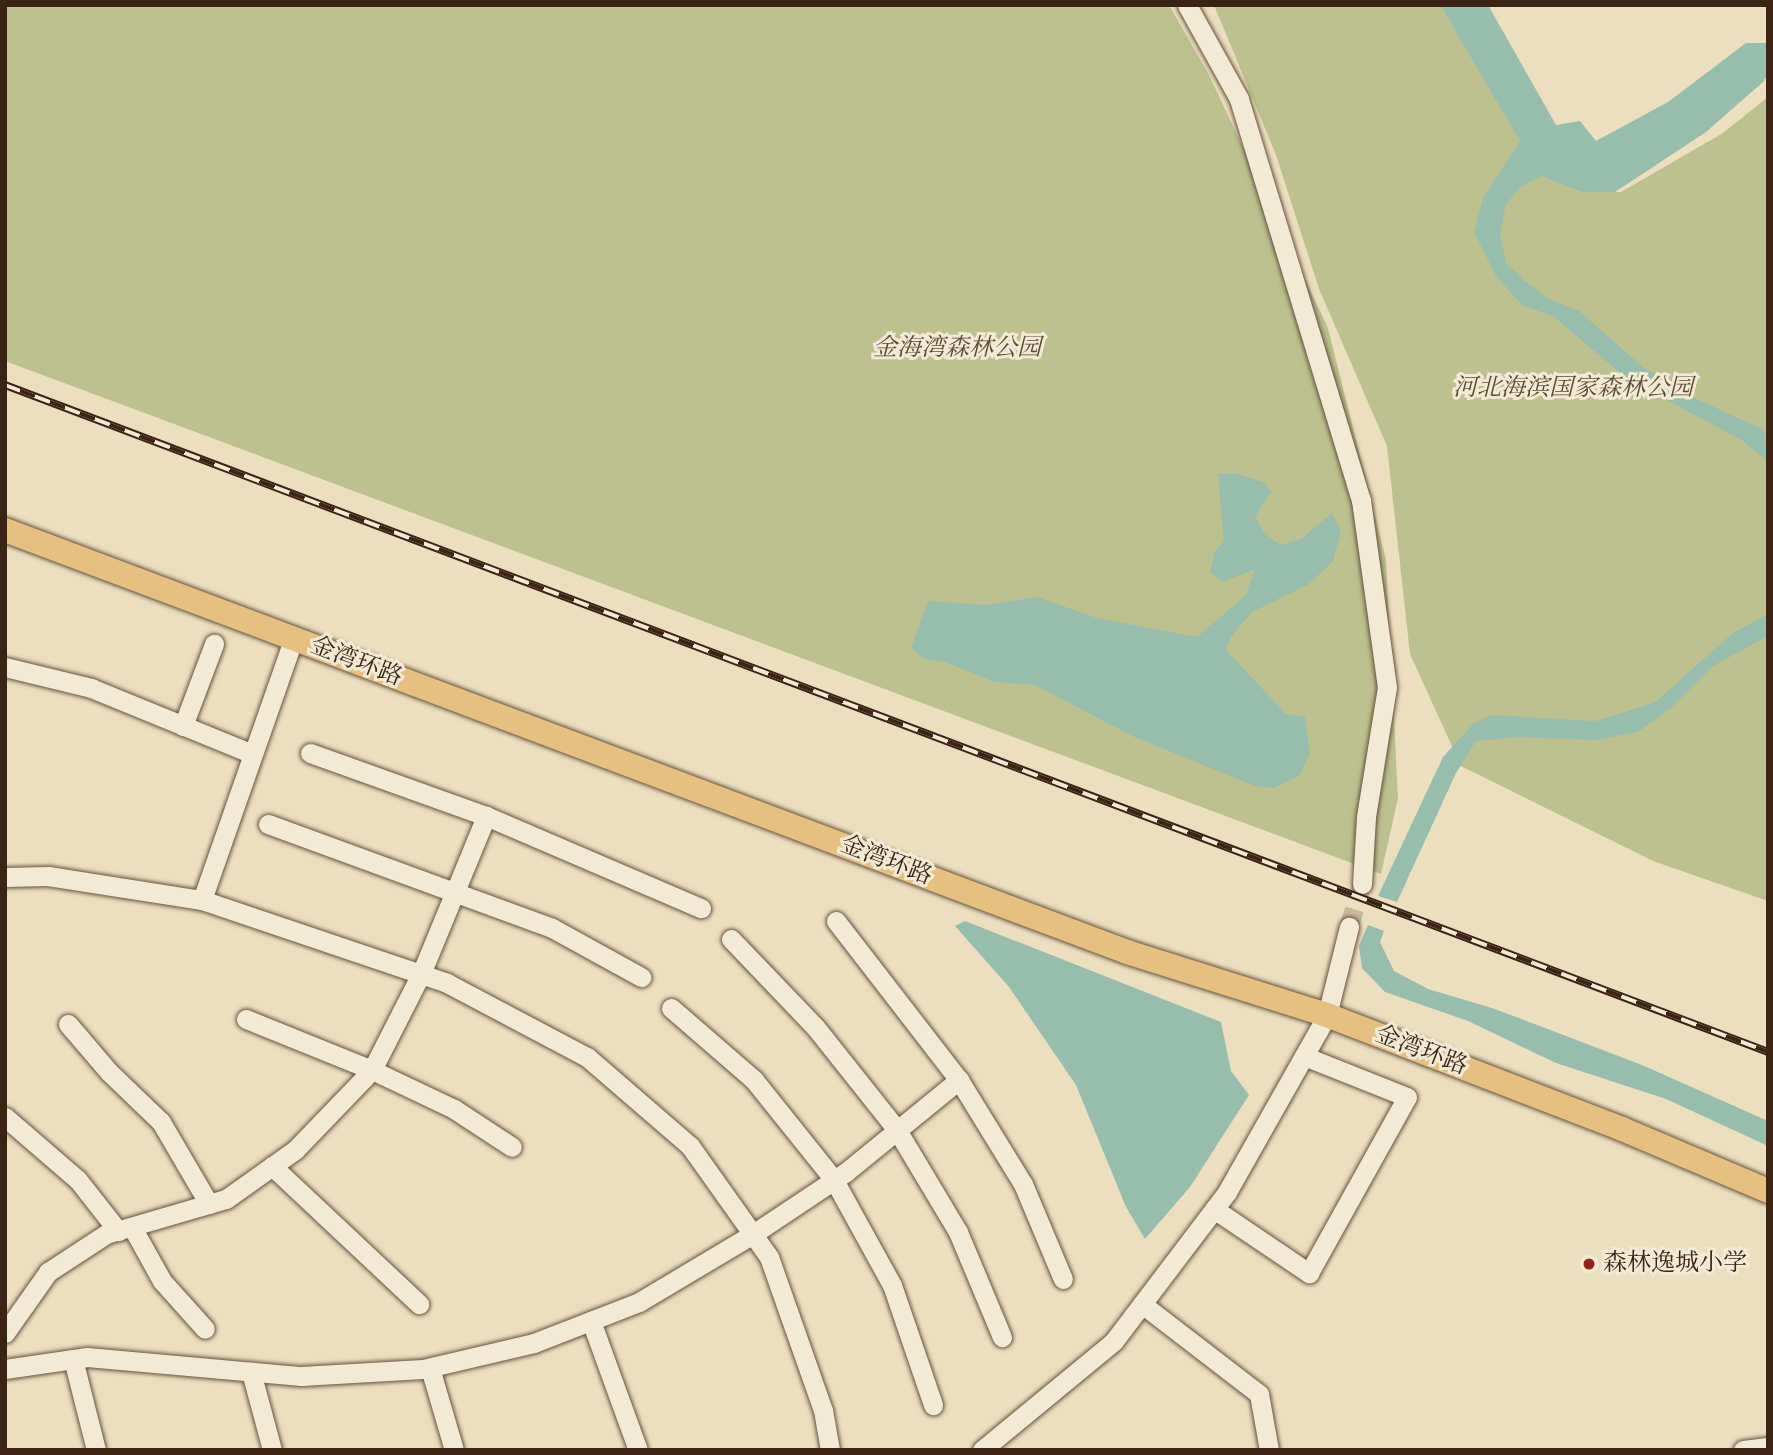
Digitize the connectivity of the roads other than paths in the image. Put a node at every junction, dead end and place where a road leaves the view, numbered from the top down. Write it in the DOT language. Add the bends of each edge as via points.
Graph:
graph roads {
  1 [pos="1187,5"];
  2 [pos="5,530"];
  3 [pos="293,638"];
  4 [pos="214,644"];
  5 [pos="5,667"];
  6 [pos="183,726"];
  7 [pos="250,753"];
  8 [pos="310,753"];
  9 [pos="485,816"];
  10 [pos="268,824"];
  11 [pos="5,877"];
  12 [pos="1362,884"];
  13 [pos="456,890"];
  14 [pos="202,900"];
  15 [pos="701,908"];
  16 [pos="836,921"];
  17 [pos="1349,927"];
  18 [pos="730,939"];
  19 [pos="421,974"];
  20 [pos="641,977"];
  21 [pos="671,1008"];
  22 [pos="1327,1015"];
  23 [pos="246,1019"];
  24 [pos="68,1024"];
  25 [pos="1304,1056"];
  26 [pos="372,1070"];
  27 [pos="959,1080"];
  28 [pos="5,1117"];
  29 [pos="897,1130"];
  30 [pos="512,1147"];
  31 [pos="272,1166"];
  32 [pos="834,1180"];
  33 [pos="1768,1191"];
  34 [pos="209,1204"];
  35 [pos="1214,1209"];
  36 [pos="125,1229"];
  37 [pos="753,1234"];
  38 [pos="1063,1279"];
  39 [pos="419,1304"];
  40 [pos="1142,1304"];
  41 [pos="591,1321"];
  42 [pos="205,1329"];
  43 [pos="5,1334"];
  44 [pos="1002,1337"];
  45 [pos="73,1359"];
  46 [pos="430,1367"];
  47 [pos="5,1369"];
  48 [pos="251,1372"];
  49 [pos="933,1405"];
  50 [pos="1768,1447"];
  51 [pos="96,1450"];
  52 [pos="272,1450"];
  53 [pos="454,1450"];
  54 [pos="638,1450"];
  55 [pos="830,1450"];
  56 [pos="982,1450"];
  57 [pos="1269,1450"];
  58 [pos="1744,1450"];
  1 -- 12 [label="street" via="1240,99 1361,499 1387,687 1366,817"];
  2 -- 3 [label="main road, 金湾环路"];
  3 -- 7 [label="street"];
  3 -- 22 [label="main road, 金湾环路" via="1127,951"];
  4 -- 6 [label="street"];
  5 -- 6 [label="street" via="91,688"];
  6 -- 7 [label="street"];
  7 -- 14 [label="street"];
  8 -- 9 [label="street"];
  9 -- 13 [label="street"];
  9 -- 15 [label="street"];
  10 -- 13 [label="street"];
  11 -- 14 [label="street" via="48,876"];
  13 -- 19 [label="street"];
  13 -- 20 [label="street" via="552,928"];
  14 -- 19 [label="street"];
  16 -- 27 [label="street"];
  17 -- 22 [label="street"];
  18 -- 29 [label="street" via="816,1028"];
  19 -- 26 [label="street"];
  19 -- 37 [label="street" via="587,1056 690,1146"];
  21 -- 32 [label="street" via="754,1080"];
  22 -- 25 [label="street"];
  22 -- 33 [label="main road, 金湾环路"];
  23 -- 26 [label="street"];
  24 -- 34 [label="street" via="161,1122"];
  25 -- 35 [label="street"];
  25 -- 35 [label="street" via="1407,1097 1309,1273"];
  26 -- 30 [label="street" via="454,1109"];
  26 -- 31 [label="street" via="295,1150"];
  27 -- 29 [label="street"];
  27 -- 38 [label="street" via="1023,1184"];
  28 -- 36 [label="street" via="78,1180"];
  29 -- 32 [label="street"];
  29 -- 44 [label="street" via="958,1232"];
  31 -- 34 [label="street" via="226,1199"];
  31 -- 39 [label="street"];
  32 -- 37 [label="street"];
  32 -- 49 [label="street" via="892,1285"];
  34 -- 36 [label="street"];
  35 -- 40 [label="street"];
  36 -- 42 [label="street" via="162,1281"];
  36 -- 43 [label="street" via="48,1272"];
  37 -- 41 [label="street" via="639,1302"];
  37 -- 55 [label="street" via="769,1257 823,1410"];
  40 -- 56 [label="street" via="1114,1341"];
  40 -- 57 [label="street" via="1259,1394"];
  41 -- 46 [label="street" via="534,1343"];
  41 -- 54 [label="street"];
  45 -- 47 [label="street"];
  45 -- 48 [label="street"];
  45 -- 51 [label="street"];
  46 -- 48 [label="street" via="301,1376"];
  46 -- 53 [label="street"];
  48 -- 52 [label="street"];
  50 -- 58 [label="street"];
}
